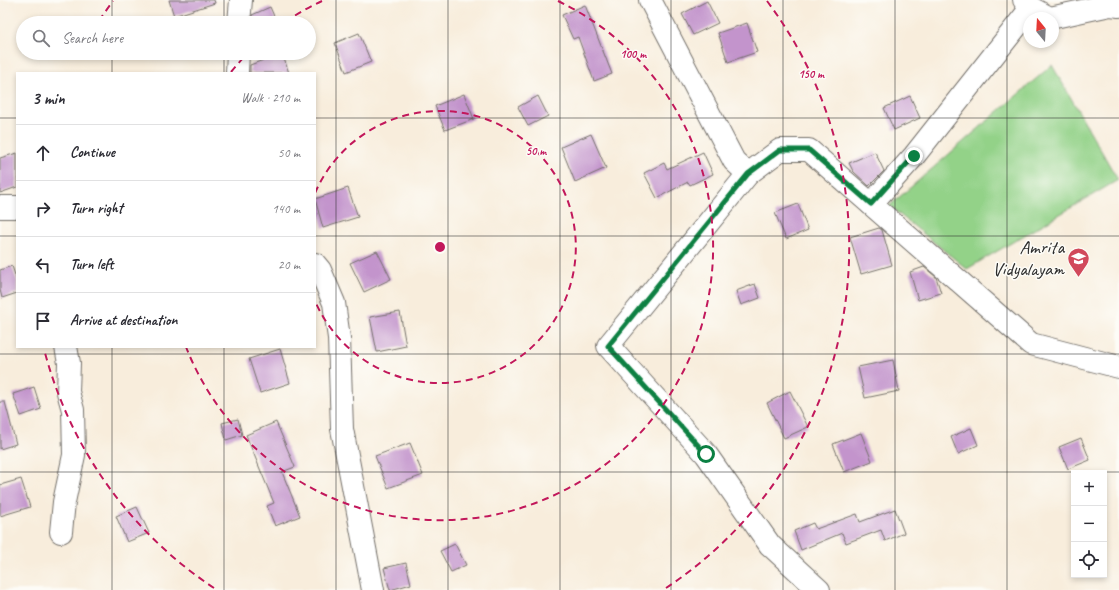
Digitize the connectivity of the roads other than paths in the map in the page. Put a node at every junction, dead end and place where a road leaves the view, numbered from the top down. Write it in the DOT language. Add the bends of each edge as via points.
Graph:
graph roads {
  1 [pos="241,0"];
  2 [pos="650,0"];
  3 [pos="1027,4"];
  4 [pos="1119,6"];
  5 [pos="240,16"];
  6 [pos="238,60"];
  7 [pos="237,72"];
  8 [pos="748,174"];
  9 [pos="871,204"];
  10 [pos="0,207"];
  11 [pos="16,207"];
  12 [pos="316,265"];
  13 [pos="66,348"];
  14 [pos="1119,367"];
  15 [pos="61,532"];
  16 [pos="373,590"];
  17 [pos="819,590"];
  1 -- 5 [label="street"];
  2 -- 8 [label="street" via="734,161"];
  3 -- 4 [label="street" via="1050,18 1110,5"];
  3 -- 9 [label="street" via="914,156"];
  6 -- 7 [label="street"];
  8 -- 9 [label="street" via="780,150 809,150"];
  8 -- 17 [label="street" via="608,346 706,454 770,545"];
  9 -- 14 [label="street" via="1031,344"];
  10 -- 11 [label="street"];
  12 -- 16 [label="street" via="334,303 339,338 342,429"];
  13 -- 15 [label="street" via="68,392 73,410 74,455 64,502"];
}
